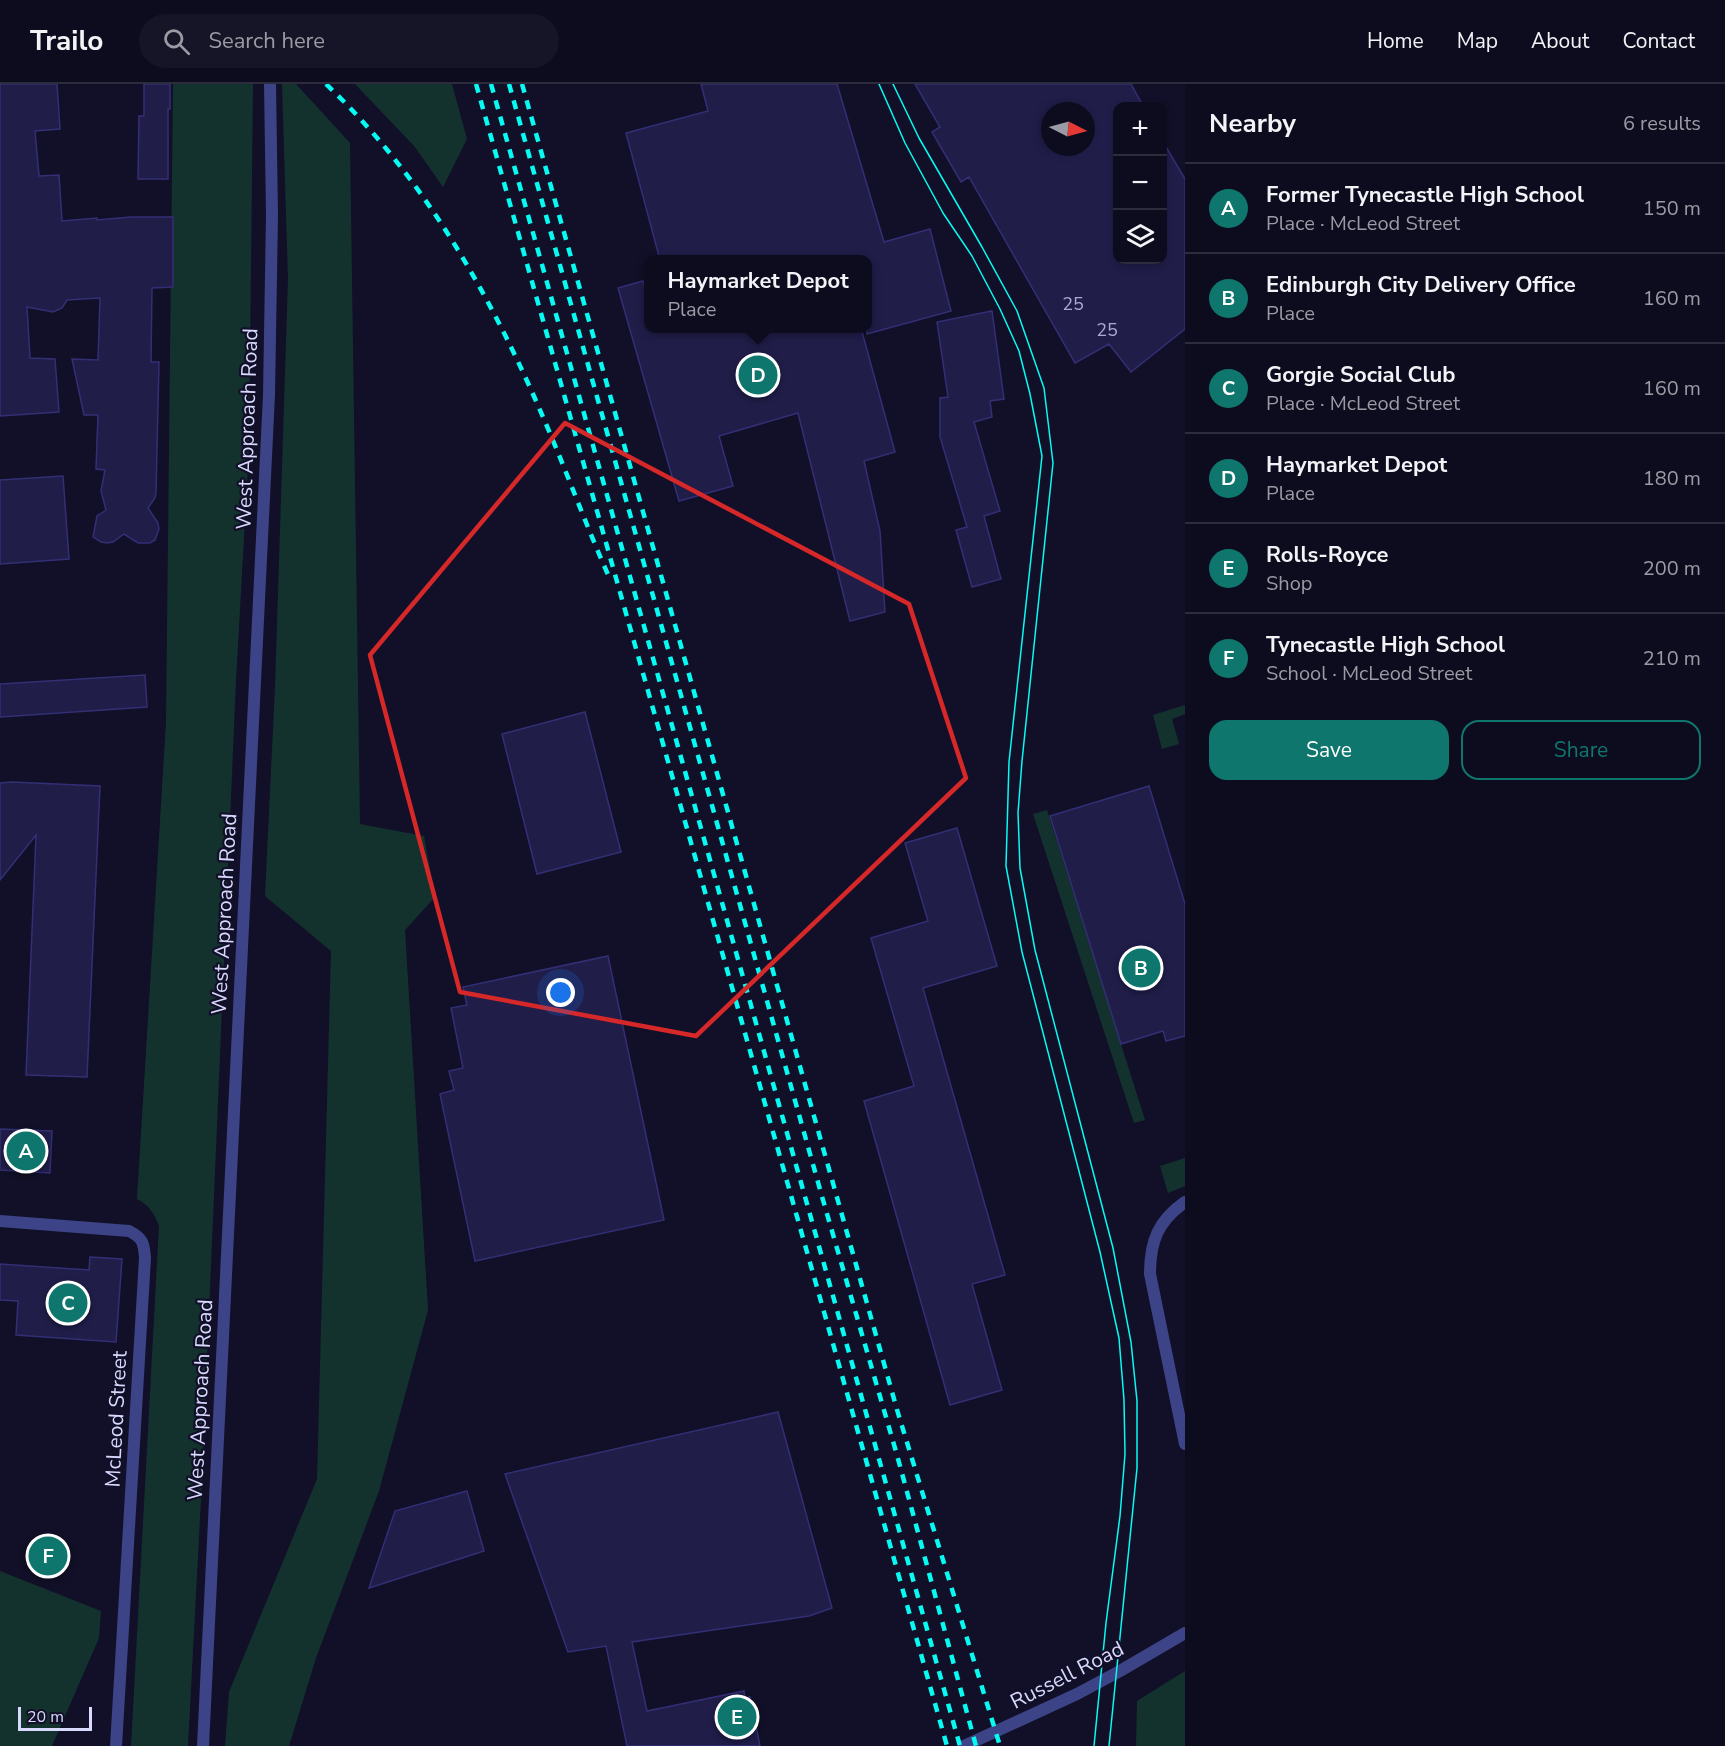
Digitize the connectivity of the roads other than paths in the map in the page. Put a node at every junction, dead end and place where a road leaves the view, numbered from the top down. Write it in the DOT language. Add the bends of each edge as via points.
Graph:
graph roads {
  1 [pos="270,84"];
  2 [pos="1185,1202"];
  3 [pos="0,1221"];
  4 [pos="1185,1444"];
  5 [pos="1185,1633"];
  6 [pos="116,1746"];
  7 [pos="203,1746"];
  8 [pos="964,1746"];
  1 -- 7 [label="street, West Approach Road" via="269,395"];
  2 -- 4 [label="street" via="1173,1210 1156,1233 1149,1274"];
  3 -- 6 [label="street, McLeod Street" via="129,1231 144,1245"];
  5 -- 8 [label="street, Russell Road" via="1077,1694"];
}
